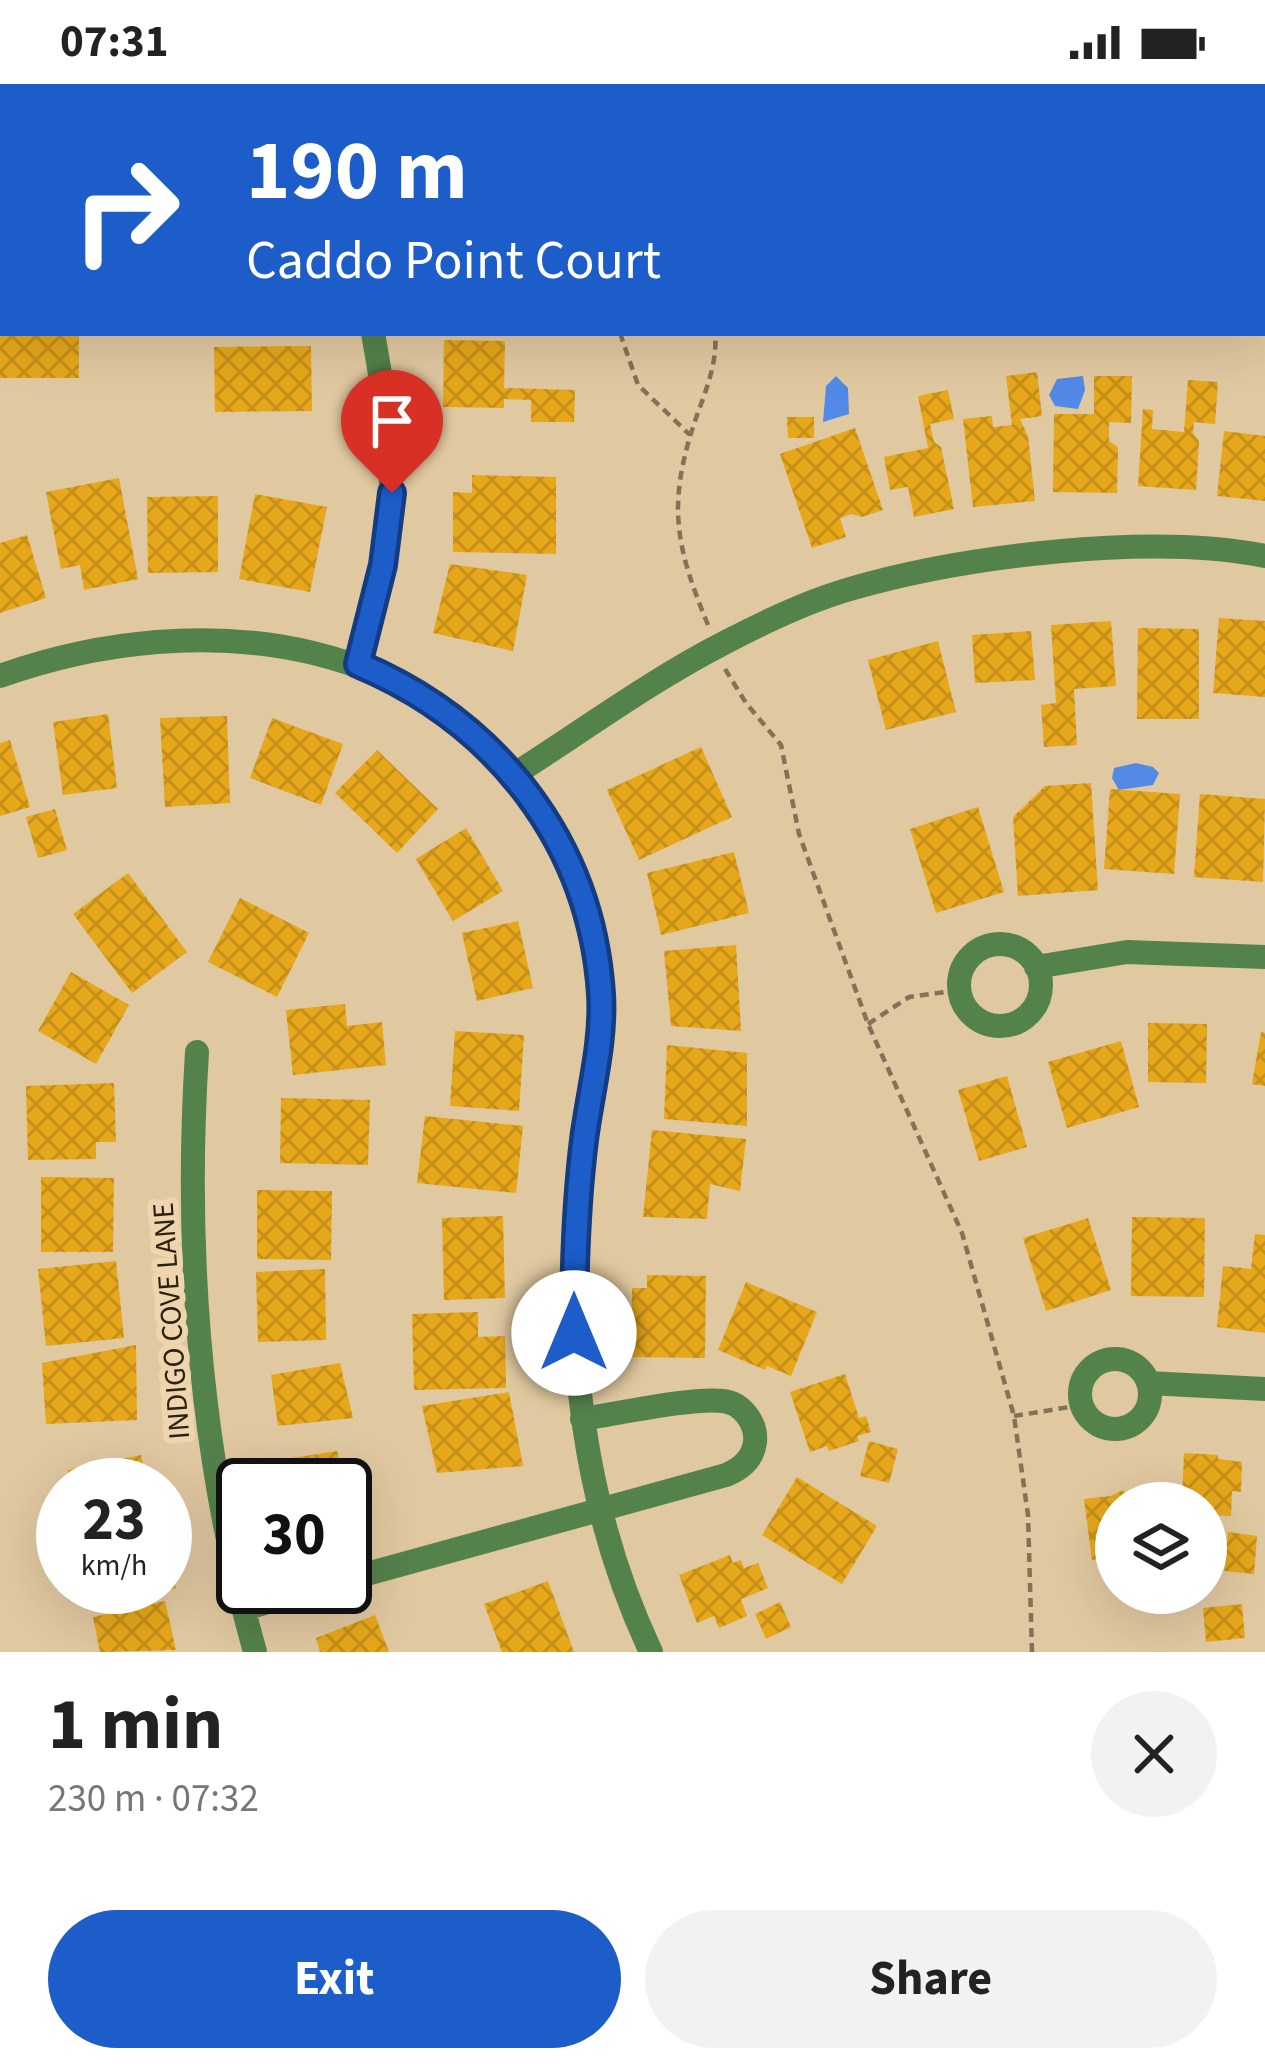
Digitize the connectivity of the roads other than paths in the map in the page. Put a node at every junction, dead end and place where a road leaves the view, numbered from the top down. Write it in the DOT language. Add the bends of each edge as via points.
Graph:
graph roads {
  1 [pos="374,336"];
  2 [pos="1265,556"];
  3 [pos="358,664"];
  4 [pos="0,676"];
  5 [pos="515,774"];
  6 [pos="1265,957"];
  7 [pos="1036,967"];
  8 [pos="197,1052"];
  9 [pos="1148,1383"];
  10 [pos="1265,1389"];
  11 [pos="583,1419"];
  12 [pos="216,1482"];
  13 [pos="601,1508"];
  14 [pos="372,1572"];
  15 [pos="244,1614"];
  16 [pos="256,1652"];
  17 [pos="651,1652"];
  1 -- 3 [label="street" via="392,493"];
  2 -- 5 [label="street" via="1219,547 1124,549 960,564 846,589 717,647"];
  3 -- 4 [label="street" via="290,645 212,641 101,650"];
  3 -- 5 [label="street" via="406,685"];
  5 -- 11 [label="street" via="577,881 601,994 575,1238"];
  6 -- 7 [label="street" via="1127,952"];
  7 -- 7 [label="street" via="1040,992 1028,1015 1005,1026 970,1013 959,990 966,963 988,946 1016,948"];
  8 -- 12 [label="street, INDIGO COVE LANE" via="190,1165 198,1365"];
  9 -- 9 [label="street" via="1148,1405 1125,1427 1104,1427 1082,1405 1082,1383 1104,1361 1135,1366"];
  9 -- 10 [label="street"];
  11 -- 13 [label="street"];
  11 -- 13 [label="street" via="721,1400 742,1409 754,1430 752,1453 736,1471"];
  13 -- 14 [label="street"];
  13 -- 17 [label="street"];
  15 -- 16 [label="street, INDIGO COVE LANE"];
}
